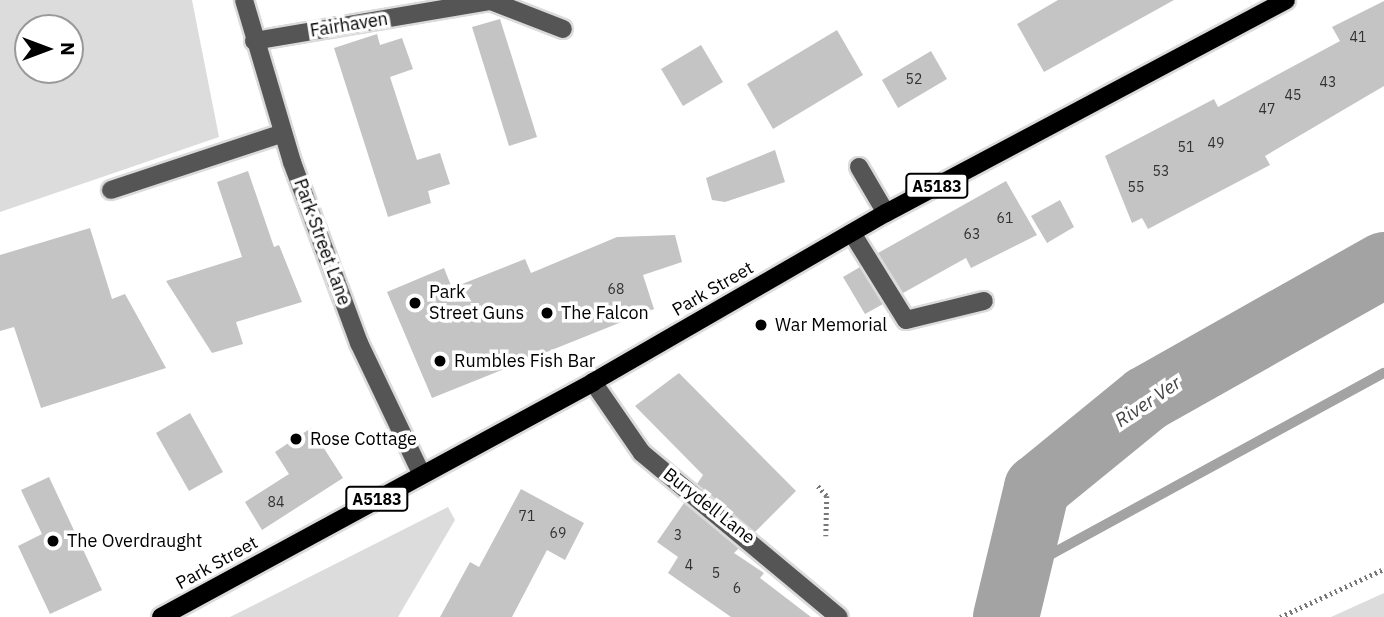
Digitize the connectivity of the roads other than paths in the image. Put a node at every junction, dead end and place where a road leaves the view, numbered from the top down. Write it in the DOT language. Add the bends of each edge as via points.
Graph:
graph roads {
  1 [pos="244,0"];
  2 [pos="1286,0"];
  3 [pos="563,29"];
  4 [pos="254,41"];
  5 [pos="283,133"];
  6 [pos="859,167"];
  7 [pos="111,190"];
  8 [pos="886,213"];
  9 [pos="852,233"];
  10 [pos="984,301"];
  11 [pos="593,382"];
  12 [pos="422,475"];
  13 [pos="832,615"];
  14 [pos="161,617"];
  1 -- 4 [label="street, Park Street Lane"];
  2 -- 8 [label="main road, Park Street / A5183"];
  3 -- 4 [label="street, Fairhaven" via="491,1"];
  4 -- 5 [label="street, Park Street Lane"];
  5 -- 7 [label="street"];
  5 -- 12 [label="street, Park Street Lane" via="359,342"];
  6 -- 8 [label="street"];
  8 -- 9 [label="main road, Park Street / A5183"];
  9 -- 10 [label="street" via="905,320"];
  9 -- 11 [label="main road, Park Street / A5183"];
  11 -- 12 [label="main road, Park Street / A5183"];
  11 -- 13 [label="street, Burydell Lane" via="642,453"];
  12 -- 14 [label="main road, Park Street / A5183"];
}
